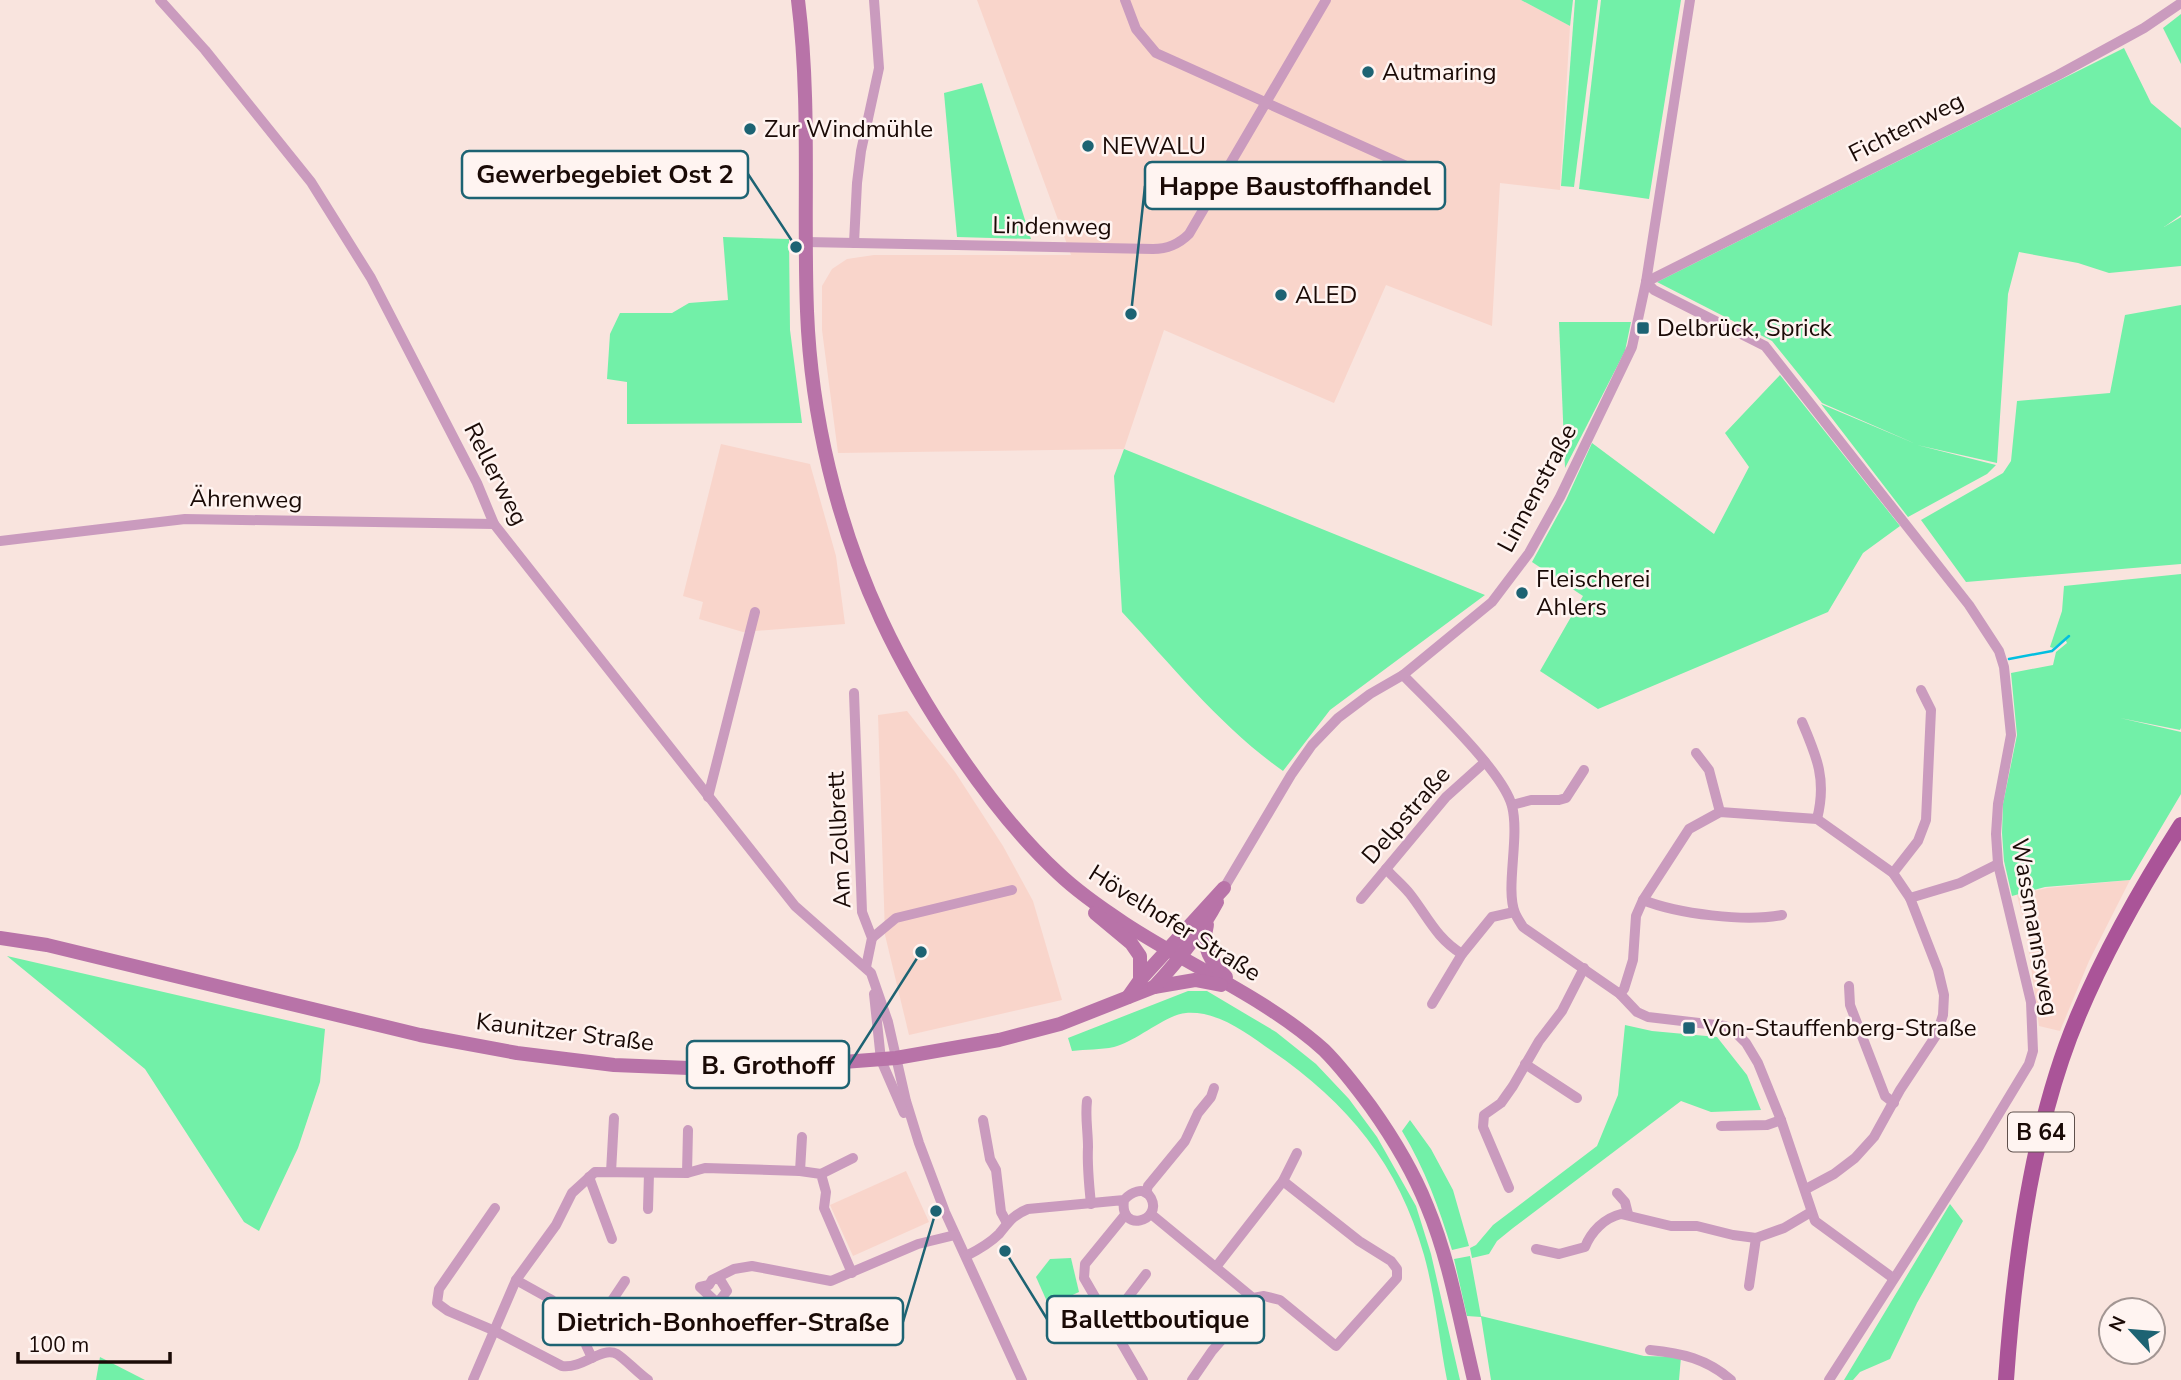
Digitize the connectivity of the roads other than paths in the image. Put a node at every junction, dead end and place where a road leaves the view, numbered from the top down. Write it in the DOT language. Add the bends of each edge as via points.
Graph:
graph roads {
  1 [pos="160,0"];
  2 [pos="798,0"];
  3 [pos="874,0"];
  4 [pos="1125,0"];
  5 [pos="1326,0"];
  6 [pos="1690,0"];
  7 [pos="2181,3"];
  8 [pos="1265,103"];
  9 [pos="1422,173"];
  10 [pos="806,242"];
  11 [pos="854,243"];
  12 [pos="1646,282"];
  13 [pos="494,524"];
  14 [pos="0,541"];
  15 [pos="755,612"];
  16 [pos="1403,675"];
  17 [pos="1921,690"];
  18 [pos="854,693"];
  19 [pos="1802,722"];
  20 [pos="1696,753"];
  21 [pos="1485,762"];
  22 [pos="1584,770"];
  23 [pos="708,797"];
  24 [pos="1512,805"];
  25 [pos="1720,812"];
  26 [pos="1817,818"];
  27 [pos="2181,825"];
  28 [pos="1998,864"];
  29 [pos="1386,869"];
  30 [pos="1893,873"];
  31 [pos="1224,888"];
  32 [pos="1012,890"];
  33 [pos="1080,892"];
  34 [pos="1910,898"];
  35 [pos="1361,899"];
  36 [pos="1643,900"];
  37 [pos="1514,912"];
  38 [pos="1782,915"];
  39 [pos="1208,918"];
  40 [pos="0,938"];
  41 [pos="872,939"];
  42 [pos="1175,954"];
  43 [pos="1462,954"];
  44 [pos="866,967"];
  45 [pos="1584,968"];
  46 [pos="1140,980"];
  47 [pos="1849,986"];
  48 [pos="1154,987"];
  49 [pos="1236,989"];
  50 [pos="1620,994"];
  51 [pos="1128,998"];
  52 [pos="1432,1004"];
  53 [pos="888,1059"];
  54 [pos="1525,1064"];
  55 [pos="1214,1087"];
  56 [pos="1577,1098"];
  57 [pos="1087,1101"];
  58 [pos="1894,1103"];
  59 [pos="614,1118"];
  60 [pos="983,1120"];
  61 [pos="1781,1120"];
  62 [pos="1721,1126"];
  63 [pos="688,1130"];
  64 [pos="802,1137"];
  65 [pos="1297,1153"];
  66 [pos="853,1158"];
  67 [pos="800,1171"];
  68 [pos="611,1172"];
  69 [pos="649,1173"];
  70 [pos="687,1174"];
  71 [pos="821,1174"];
  72 [pos="589,1177"];
  73 [pos="1283,1181"];
  74 [pos="1509,1188"];
  75 [pos="1805,1189"];
  76 [pos="1146,1193"];
  77 [pos="1617,1193"];
  78 [pos="1124,1200"];
  79 [pos="1091,1204"];
  80 [pos="495,1208"];
  81 [pos="648,1209"];
  82 [pos="1811,1212"];
  83 [pos="1151,1214"];
  84 [pos="1628,1214"];
  85 [pos="1125,1216"];
  86 [pos="1007,1223"];
  87 [pos="955,1235"];
  88 [pos="1756,1238"];
  89 [pos="612,1239"];
  90 [pos="1536,1249"];
  91 [pos="966,1256"];
  92 [pos="1216,1267"];
  93 [pos="852,1273"];
  94 [pos="1146,1274"];
  95 [pos="716,1278"];
  96 [pos="1893,1278"];
  97 [pos="516,1280"];
  98 [pos="625,1281"];
  99 [pos="1749,1286"];
  100 [pos="1253,1298"];
  101 [pos="552,1300"];
  102 [pos="1109,1322"];
  103 [pos="495,1331"];
  104 [pos="1650,1350"];
  105 [pos="592,1358"];
  106 [pos="473,1380"];
  107 [pos="648,1380"];
  108 [pos="1021,1380"];
  109 [pos="1143,1380"];
  110 [pos="1192,1380"];
  111 [pos="1474,1380"];
  112 [pos="1731,1380"];
  113 [pos="1829,1380"];
  114 [pos="2006,1380"];
  1 -- 13 [label="street, Rellerweg" via="311,182 371,278"];
  2 -- 10 [label="main road, Hövelhofer Straße" via="806,104"];
  3 -- 11 [label="street" via="879,68 861,150"];
  4 -- 8 [label="street" via="1136,29 1156,53"];
  5 -- 8 [label="street, Lindenweg"];
  6 -- 12 [label="street, Linnenstraße"];
  7 -- 12 [label="street, Fichtenweg" via="2058,75"];
  8 -- 9 [label="street"];
  8 -- 11 [label="street, Lindenweg" via="1189,234 1164,249"];
  10 -- 11 [label="street, Lindenweg"];
  10 -- 33 [label="main road, Hövelhofer Straße" via="809,341 828,465 857,560 882,620 958,752 1036,852"];
  12 -- 16 [label="street, Linnenstraße" via="1632,347 1529,553 1492,602"];
  12 -- 28 [label="street, Wassmannsweg" via="1765,346 1969,605 2000,651 2011,735 1998,804"];
  13 -- 14 [label="street, Ährenweg" via="185,519"];
  13 -- 23 [label="street, Rellerweg"];
  15 -- 23 [label="street"];
  16 -- 21 [label="street"];
  16 -- 31 [label="street, Linnenstraße" via="1338,718 1312,745"];
  17 -- 30 [label="street" via="1931,709 1926,820 1918,841"];
  18 -- 41 [label="street, Am Zollbrett" via="862,912"];
  19 -- 26 [label="street" via="1820,764 1823,799"];
  20 -- 25 [label="street" via="1709,770"];
  21 -- 24 [label="street"];
  21 -- 29 [label="street, Delpstraße" via="1446,797"];
  22 -- 24 [label="street" via="1566,798"];
  23 -- 44 [label="street, Rellerweg" via="794,906"];
  24 -- 37 [label="street"];
  25 -- 26 [label="street"];
  25 -- 36 [label="street" via="1689,829"];
  26 -- 30 [label="street"];
  27 -- 114 [label="main road, B 64" via="2100,966 2052,1091 2020,1249"];
  28 -- 34 [label="street" via="1960,883"];
  28 -- 96 [label="street, Wassmannsweg" via="2031,1002 2033,1051 1980,1145"];
  29 -- 35 [label="street, Delpstraße"];
  29 -- 43 [label="street" via="1447,945"];
  30 -- 34 [label="street"];
  31 -- 39 [label="main road"];
  31 -- 42 [label="main road"];
  32 -- 41 [label="street" via="896,918"];
  33 -- 42 [label="main road, Hövelhofer Straße"];
  33 -- 46 [label="main road" via="1092,910 1140,956"];
  34 -- 58 [label="street" via="1938,970 1943,1015 1937,1034"];
  36 -- 38 [label="street" via="1665,909 1762,919"];
  36 -- 50 [label="street" via="1636,916 1633,960"];
  37 -- 43 [label="street" via="1492,917"];
  37 -- 45 [label="street" via="1523,926"];
  39 -- 42 [label="main road"];
  39 -- 49 [label="main road" via="1203,938 1211,962"];
  40 -- 53 [label="main road, Kaunitzer Straße" via="517,1053 614,1065 689,1068"];
  41 -- 44 [label="street, Am Zollbrett"];
  42 -- 46 [label="main road"];
  42 -- 48 [label="main road"];
  42 -- 49 [label="main road, Hövelhofer Straße"];
  43 -- 52 [label="street"];
  44 -- 53 [label="street" via="874,981 876,1023"];
  45 -- 50 [label="street"];
  45 -- 54 [label="street" via="1562,1011"];
  46 -- 51 [label="main road"];
  47 -- 58 [label="street" via="1850,1005 1876,1074 1885,1097"];
  48 -- 49 [label="main road" via="1195,980"];
  48 -- 51 [label="main road, Kaunitzer Straße"];
  49 -- 111 [label="main road, Hövelhofer Straße" via="1325,1051 1387,1129 1428,1208 1445,1257"];
  50 -- 61 [label="street" via="1648,1017 1734,1031 1758,1063"];
  51 -- 53 [label="main road, Kaunitzer Straße" via="1060,1024 999,1040"];
  53 -- 87 [label="street"];
  54 -- 56 [label="street"];
  54 -- 74 [label="street" via="1501,1103 1484,1115 1483,1127"];
  55 -- 76 [label="street" via="1185,1141"];
  57 -- 79 [label="street"];
  58 -- 75 [label="street" via="1855,1158"];
  59 -- 68 [label="street"];
  60 -- 86 [label="street"];
  61 -- 62 [label="street" via="1767,1125"];
  61 -- 75 [label="street"];
  63 -- 70 [label="street"];
  64 -- 67 [label="street"];
  65 -- 73 [label="street"];
  66 -- 71 [label="street"];
  67 -- 70 [label="street" via="705,1168"];
  67 -- 71 [label="street"];
  68 -- 69 [label="street"];
  68 -- 72 [label="street" via="595,1172"];
  69 -- 70 [label="street"];
  69 -- 81 [label="street"];
  71 -- 93 [label="street" via="827,1192 824,1208"];
  72 -- 89 [label="street"];
  72 -- 97 [label="street" via="572,1193"];
  73 -- 92 [label="street"];
  73 -- 100 [label="street" via="1391,1261 1396,1278 1336,1346 1280,1300"];
  75 -- 82 [label="street"];
  76 -- 78 [label="street" via="1130,1193"];
  76 -- 83 [label="street" via="1151,1198"];
  77 -- 84 [label="street"];
  78 -- 79 [label="street"];
  78 -- 85 [label="street"];
  79 -- 86 [label="street" via="1028,1209"];
  80 -- 103 [label="street" via="439,1289 437,1304"];
  82 -- 88 [label="street"];
  82 -- 96 [label="street" via="1833,1237"];
  83 -- 85 [label="street" via="1142,1221"];
  83 -- 92 [label="street"];
  84 -- 88 [label="street" via="1649,1222"];
  84 -- 90 [label="street" via="1616,1215 1591,1233 1585,1248 1559,1254"];
  85 -- 102 [label="street" via="1085,1264 1086,1283"];
  86 -- 91 [label="street" via="998,1235"];
  87 -- 91 [label="street"];
  87 -- 93 [label="street" via="918,1244"];
  88 -- 99 [label="street"];
  91 -- 108 [label="street"];
  92 -- 100 [label="street"];
  93 -- 95 [label="street" via="831,1281 752,1266"];
  94 -- 102 [label="street"];
  96 -- 113 [label="street, Wassmannsweg"];
  97 -- 101 [label="street"];
  97 -- 103 [label="street"];
  98 -- 105 [label="street" via="591,1332 586,1345"];
  100 -- 110 [label="street"];
  102 -- 109 [label="street"];
  103 -- 105 [label="street" via="562,1366"];
  103 -- 106 [label="street"];
  104 -- 112 [label="street" via="1698,1358"];
  105 -- 107 [label="street" via="604,1352 617,1354"];
}
